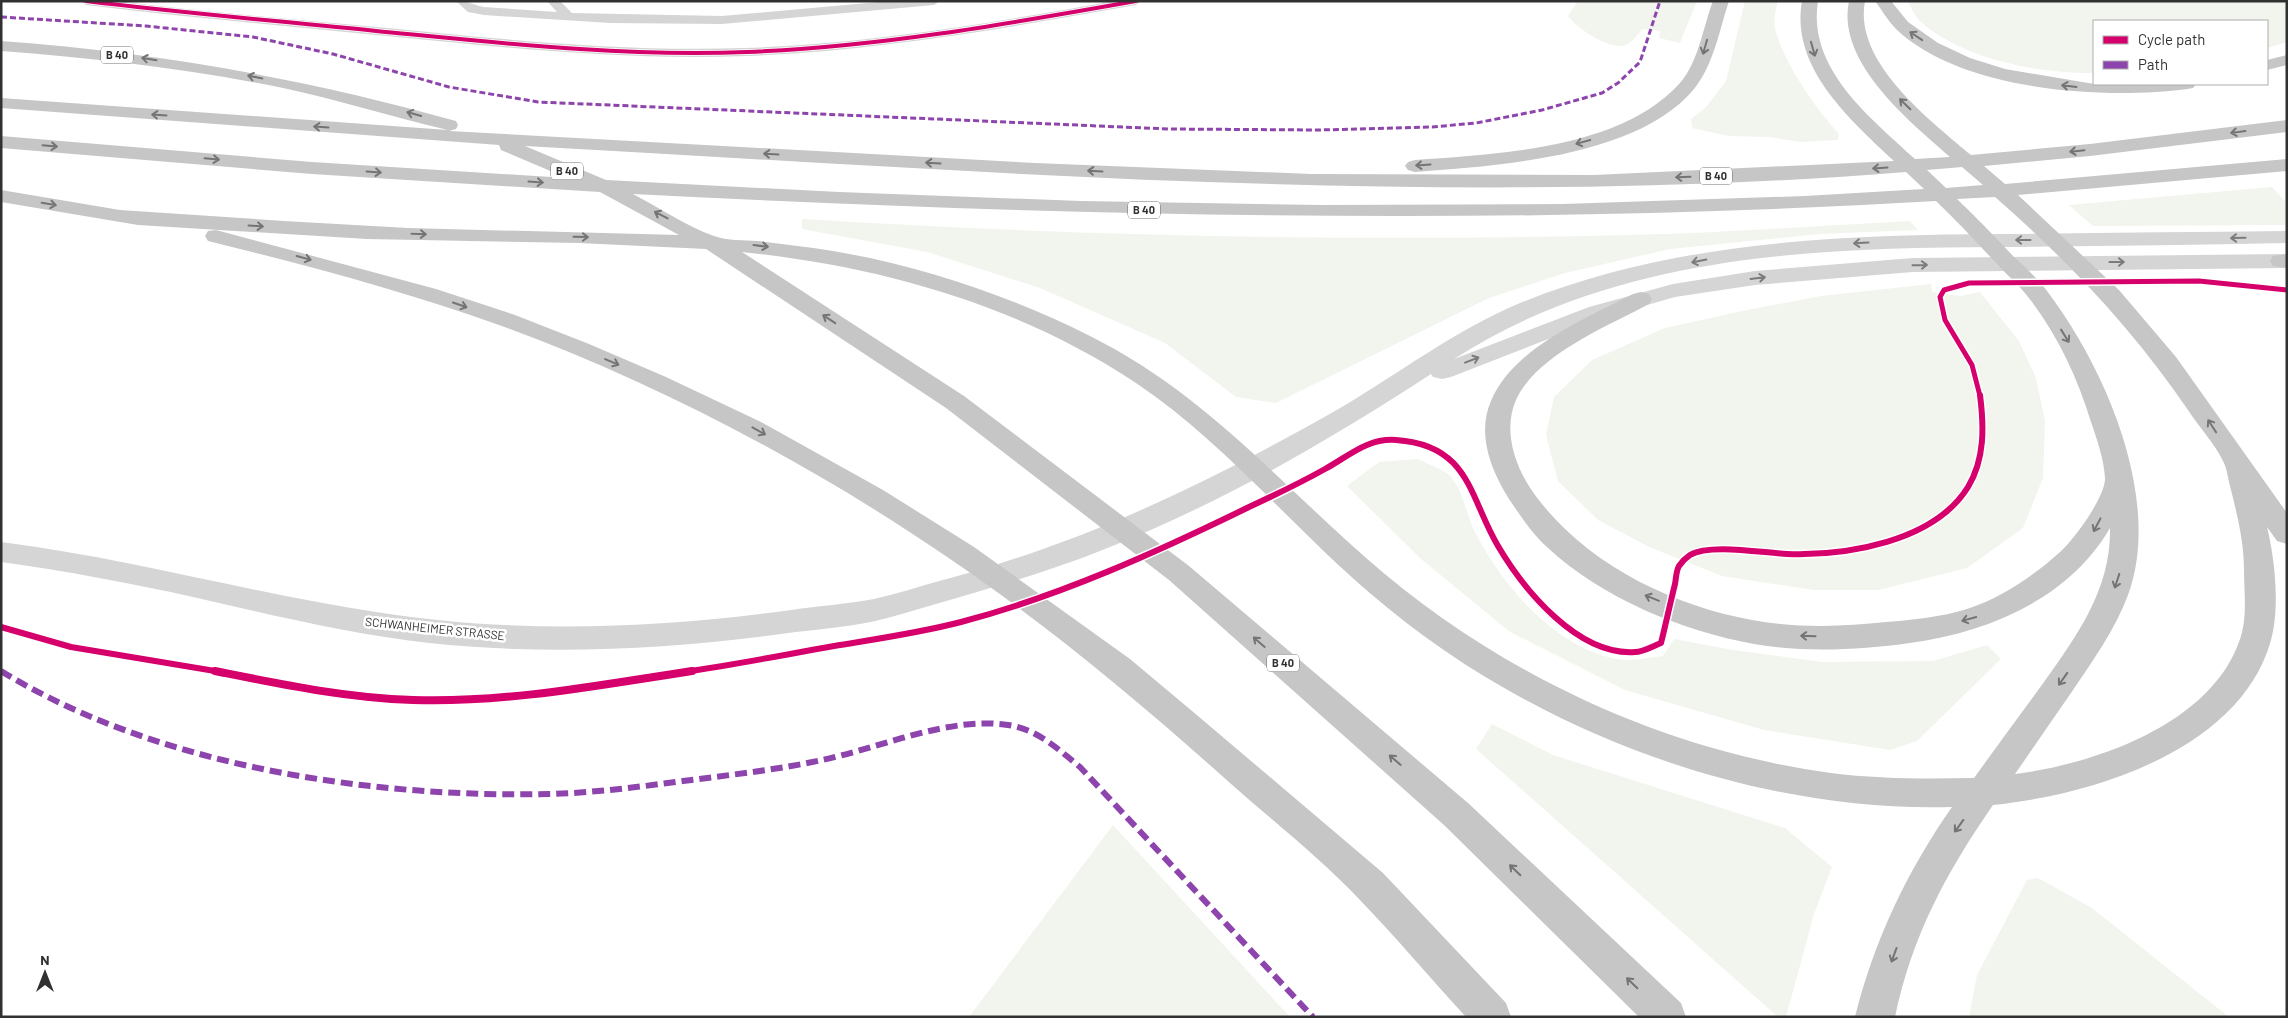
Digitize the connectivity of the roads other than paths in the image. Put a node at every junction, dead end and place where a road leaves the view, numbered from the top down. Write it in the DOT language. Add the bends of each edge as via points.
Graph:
graph roads {
  1 [pos="86,1"];
  2 [pos="462,1"];
  3 [pos="553,1"];
  4 [pos="934,1"];
  5 [pos="1136,1"];
  6 [pos="1721,1"];
  7 [pos="1810,1"];
  8 [pos="1858,1"];
  9 [pos="1883,1"];
  10 [pos="774,4"];
  11 [pos="807,12"];
  12 [pos="568,17"];
  13 [pos="1,46"];
  14 [pos="2287,60"];
  15 [pos="2268,65"];
  16 [pos="2177,85"];
  17 [pos="1,104"];
  18 [pos="2287,126"];
  19 [pos="1,142"];
  20 [pos="2287,165"];
  21 [pos="1144,173"];
  22 [pos="1,196"];
  23 [pos="120,216"];
  24 [pos="2287,237"];
  25 [pos="2285,261"];
  26 [pos="1641,299"];
  27 [pos="1378,397"];
  28 [pos="2238,467"];
  29 [pos="2119,481"];
  30 [pos="2287,534"];
  31 [pos="1,552"];
  32 [pos="1492,1017"];
  33 [pos="1667,1017"];
  34 [pos="1875,1017"];
  1 -- 5 [label="lane" via="179,13 550,48 677,53 788,50 902,40"];
  2 -- 12 [label="lane" via="472,9 484,11"];
  3 -- 12 [label="lane"];
  4 -- 11 [label="lane"];
  6 -- 21 [label="highway, one-way" via="1703,54 1687,86 1643,120 1595,139 1534,153 1424,165"];
  7 -- 29 [label="highway, one-way" via="1807,15 1815,57 1854,110 1960,211 2039,295 2080,360 2099,405"];
  28 -- 8 [label="highway, one-way" via="2167,362 2111,295 2042,227 1940,138 1886,85 1868,60 1858,37 1855,11"];
  16 -- 9 [label="highway, one-way" via="2092,88 2012,75 1956,57 1929,44 1904,28"];
  10 -- 11 [label="lane"];
  11 -- 12 [label="lane" via="722,20"];
  33 -- 13 [label="highway, B 40, one-way" via="1456,814 1179,573 955,402 722,249 607,188 530,155 458,127 373,102 139,58"];
  14 -- 15 [label="highway"];
  21 -- 17 [label="highway, B 40, one-way" via="392,133"];
  18 -- 21 [label="highway, B 40, one-way" via="2007,158 1723,176 1499,182"];
  19 -- 20 [label="highway, B 40, one-way" via="350,171 659,190 1154,210 1498,212 1792,204 2044,190"];
  22 -- 23 [label="highway, one-way"];
  23 -- 28 [label="highway, one-way" via="327,231 710,241 823,255 957,289 1002,305 1086,343 1160,388 1228,444 1340,550 1410,610 1469,651 1530,687 1611,725 1690,754 1771,776 1835,788 1958,794 2060,782 2116,765 2194,722 2220,698 2241,671 2253,644 2260,616 2257,545"];
  23 -- 32 [label="highway, one-way" via="280,252 506,320 658,382 810,460 964,554 1118,668 1265,791 1370,886"];
  24 -- 27 [label="street, one-way" via="1864,243 1713,258 1588,286 1526,309"];
  26 -- 25 [label="street, one-way" via="1704,285 1870,267"];
  27 -- 26 [label="street, one-way" via="1597,312"];
  29 -- 26 [label="highway, one-way" via="2096,529 2079,552 2026,592 1986,614 1926,629 1847,637 1753,632 1694,615 1625,587 1583,562 1558,540 1512,483 1502,457 1499,432 1504,399 1528,367 1579,332"];
  27 -- 31 [label="street, SCHWANHEIMER STRASSE" via="1236,476 1113,535 982,580 874,610 714,632 657,636 503,637 378,624 153,576"];
  28 -- 30 [label="highway"];
  29 -- 34 [label="highway, one-way" via="2125,524 2119,580 2091,639 1951,838 1911,909 1879,994"];
}
